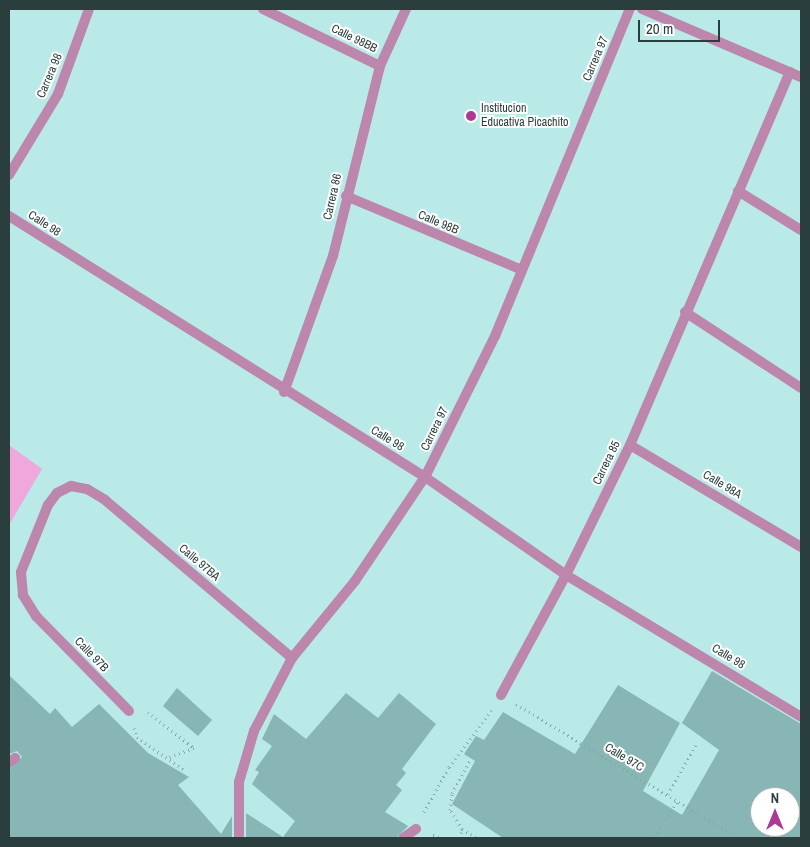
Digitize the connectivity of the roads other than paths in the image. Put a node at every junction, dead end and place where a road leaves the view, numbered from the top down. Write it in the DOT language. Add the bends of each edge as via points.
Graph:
graph roads {
  1 [pos="89,9"];
  2 [pos="264,9"];
  3 [pos="406,9"];
  4 [pos="630,9"];
  5 [pos="642,9"];
  6 [pos="380,66"];
  7 [pos="790,72"];
  8 [pos="801,77"];
  9 [pos="9,175"];
  10 [pos="738,191"];
  11 [pos="346,196"];
  12 [pos="9,216"];
  13 [pos="801,230"];
  14 [pos="522,270"];
  15 [pos="685,312"];
  16 [pos="801,388"];
  17 [pos="284,392"];
  18 [pos="630,445"];
  19 [pos="425,477"];
  20 [pos="87,489"];
  21 [pos="801,547"];
  22 [pos="566,575"];
  23 [pos="292,658"];
  24 [pos="501,695"];
  25 [pos="129,711"];
  26 [pos="801,717"];
  27 [pos="416,829"];
  28 [pos="239,838"];
  29 [pos="403,838"];
  1 -- 9 [label="street, Carrera 98" via="58,94"];
  2 -- 6 [label="street, Calle 98BB"];
  3 -- 6 [label="street, Carrera 86"];
  4 -- 14 [label="street, Carrera 97"];
  5 -- 7 [label="street"];
  6 -- 11 [label="street, Carrera 86"];
  7 -- 8 [label="street"];
  7 -- 10 [label="street, Carrera 85"];
  10 -- 13 [label="street"];
  10 -- 15 [label="street, Carrera 85"];
  11 -- 14 [label="street, Calle 98B"];
  11 -- 17 [label="street, Carrera 86" via="333,256"];
  12 -- 17 [label="street, Calle 98"];
  14 -- 19 [label="street, Carrera 97" via="495,336"];
  15 -- 16 [label="street"];
  15 -- 18 [label="street, Carrera 85"];
  17 -- 19 [label="street, Calle 98"];
  18 -- 21 [label="street, Calle 98A"];
  18 -- 22 [label="street, Carrera 85"];
  19 -- 22 [label="street, Calle 98"];
  19 -- 23 [label="street, Carrera 97" via="355,581"];
  20 -- 23 [label="street, Calle 97BA"];
  20 -- 25 [label="street, Calle 97B" via="71,486 57,493 48,505 21,572 23,595 36,616"];
  22 -- 24 [label="street, Carrera 85"];
  22 -- 26 [label="street, Calle 98"];
  23 -- 28 [label="street, Carrera 97" via="254,730 239,782"];
  27 -- 29 [label="street"];
}
